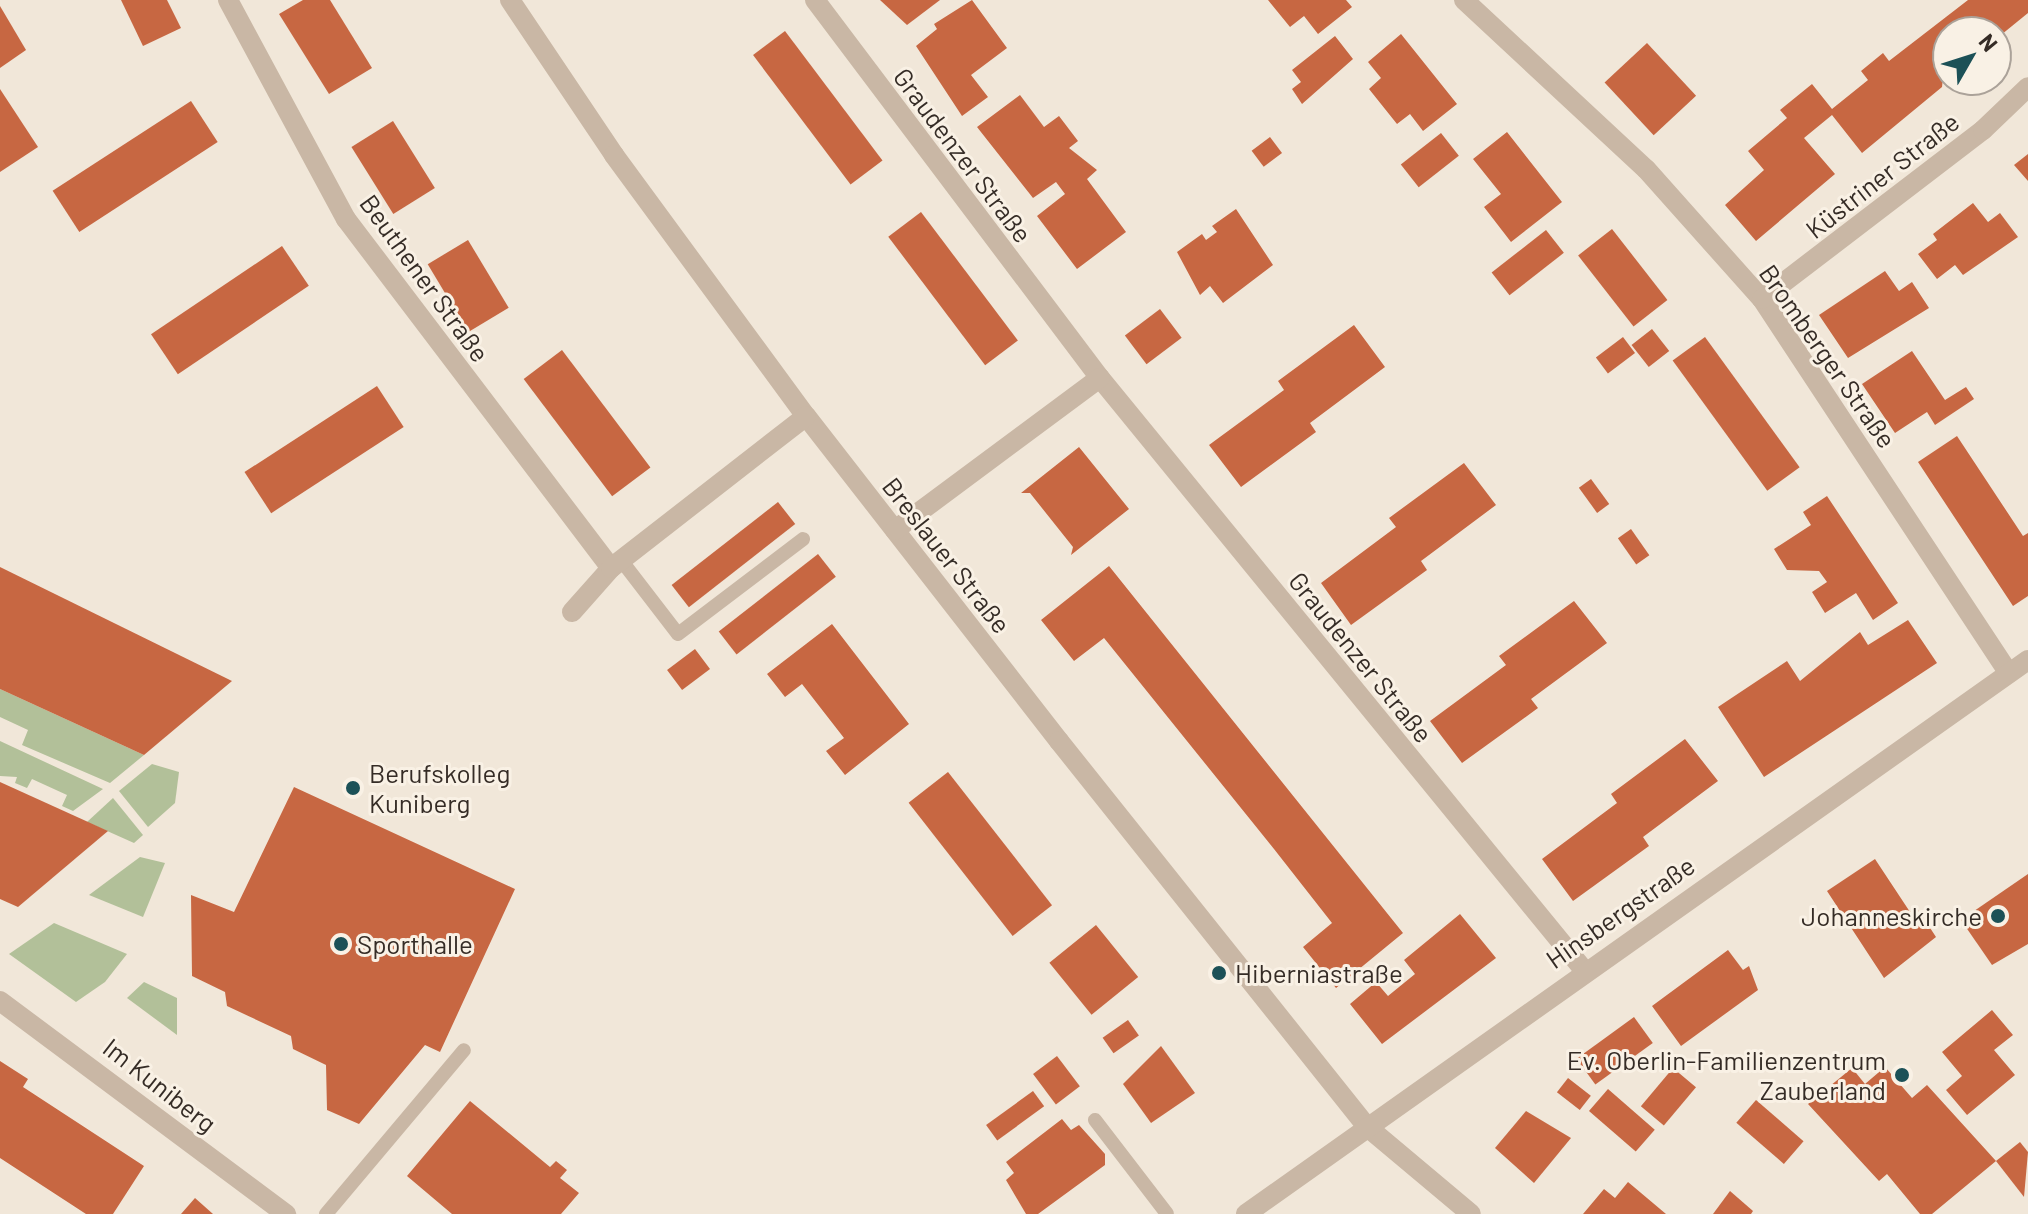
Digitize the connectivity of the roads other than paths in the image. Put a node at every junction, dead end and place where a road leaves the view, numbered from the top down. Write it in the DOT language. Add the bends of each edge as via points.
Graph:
graph roads {
  1 [pos="228,0"];
  2 [pos="510,0"];
  3 [pos="815,0"];
  4 [pos="1464,0"];
  5 [pos="2028,87"];
  6 [pos="1762,299"];
  7 [pos="1100,378"];
  8 [pos="806,416"];
  9 [pos="895,530"];
  10 [pos="803,539"];
  11 [pos="616,564"];
  12 [pos="572,612"];
  13 [pos="2028,660"];
  14 [pos="2009,673"];
  15 [pos="1583,969"];
  16 [pos="0,1001"];
  17 [pos="464,1050"];
  18 [pos="1095,1120"];
  19 [pos="1365,1125"];
  20 [pos="286,1214"];
  21 [pos="326,1214"];
  22 [pos="1167,1214"];
  23 [pos="1246,1214"];
  24 [pos="1471,1214"];
  1 -- 11 [label="street, Beuthener Straße" via="346,219"];
  2 -- 8 [label="street, Breslauer Straße" via="614,155"];
  3 -- 7 [label="street, Graudenzer Straße"];
  4 -- 6 [label="street, Bromberger Straße" via="1646,169"];
  5 -- 6 [label="street, Küstriner Straße" via="1983,130"];
  6 -- 14 [label="street, Bromberger Straße"];
  7 -- 9 [label="street"];
  7 -- 15 [label="street, Graudenzer Straße"];
  8 -- 9 [label="street, Breslauer Straße"];
  8 -- 11 [label="street"];
  9 -- 19 [label="street, Breslauer Straße"];
  10 -- 11 [label="lane" via="678,634"];
  11 -- 12 [label="street"];
  13 -- 14 [label="street, Hinsbergstraße"];
  14 -- 15 [label="street, Hinsbergstraße"];
  15 -- 19 [label="street, Hinsbergstraße"];
  16 -- 20 [label="street, Im Kuniberg"];
  17 -- 21 [label="lane"];
  18 -- 22 [label="lane"];
  19 -- 23 [label="street, Hinsbergstraße"];
  19 -- 24 [label="street"];
}
